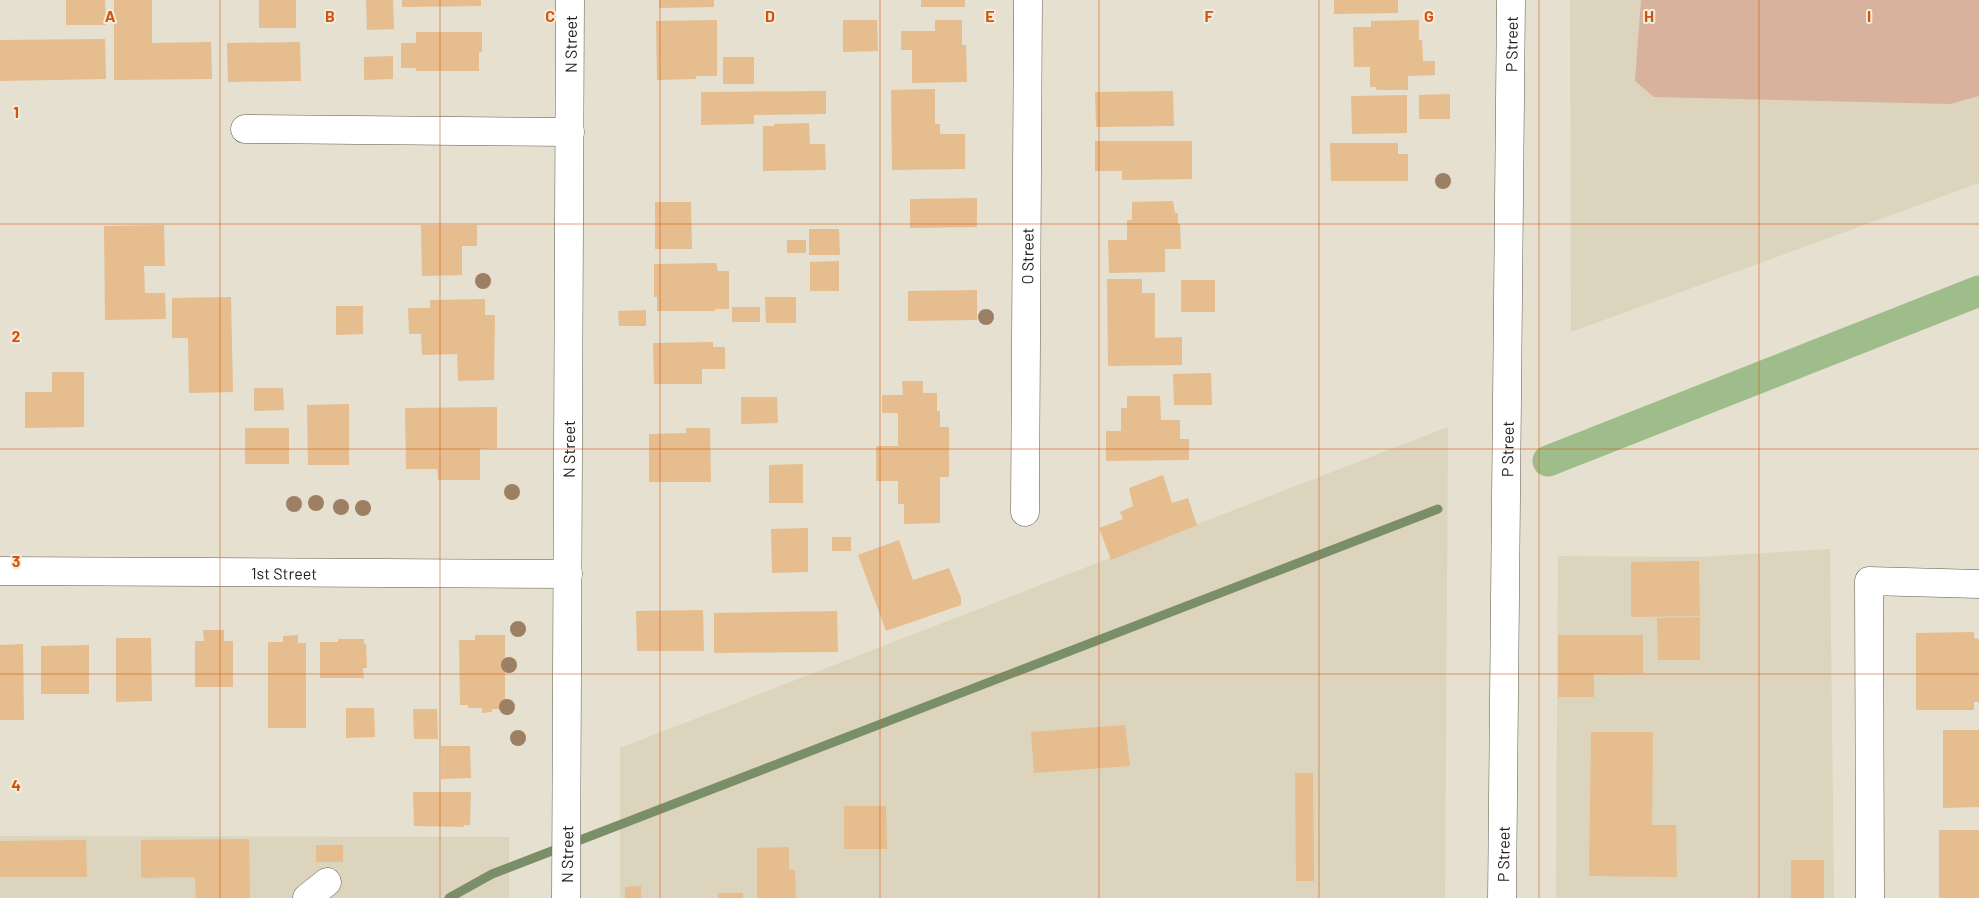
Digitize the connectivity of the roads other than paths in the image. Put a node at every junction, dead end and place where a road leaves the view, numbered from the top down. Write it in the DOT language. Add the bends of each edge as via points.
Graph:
graph roads {
  1 [pos="570,0"];
  2 [pos="1028,0"];
  3 [pos="1511,0"];
  4 [pos="245,129"];
  5 [pos="570,132"];
  6 [pos="1025,512"];
  7 [pos="0,571"];
  8 [pos="568,574"];
  9 [pos="1979,584"];
  10 [pos="566,892"];
  11 [pos="1502,898"];
  12 [pos="1870,898"];
  1 -- 5 [label="street, N Street"];
  2 -- 6 [label="street, O Street"];
  3 -- 11 [label="street, P Street"];
  4 -- 5 [label="street"];
  5 -- 8 [label="street, N Street"];
  7 -- 8 [label="street, 1st Street"];
  8 -- 10 [label="street, N Street"];
  9 -- 12 [label="street" via="1869,581"];
}
